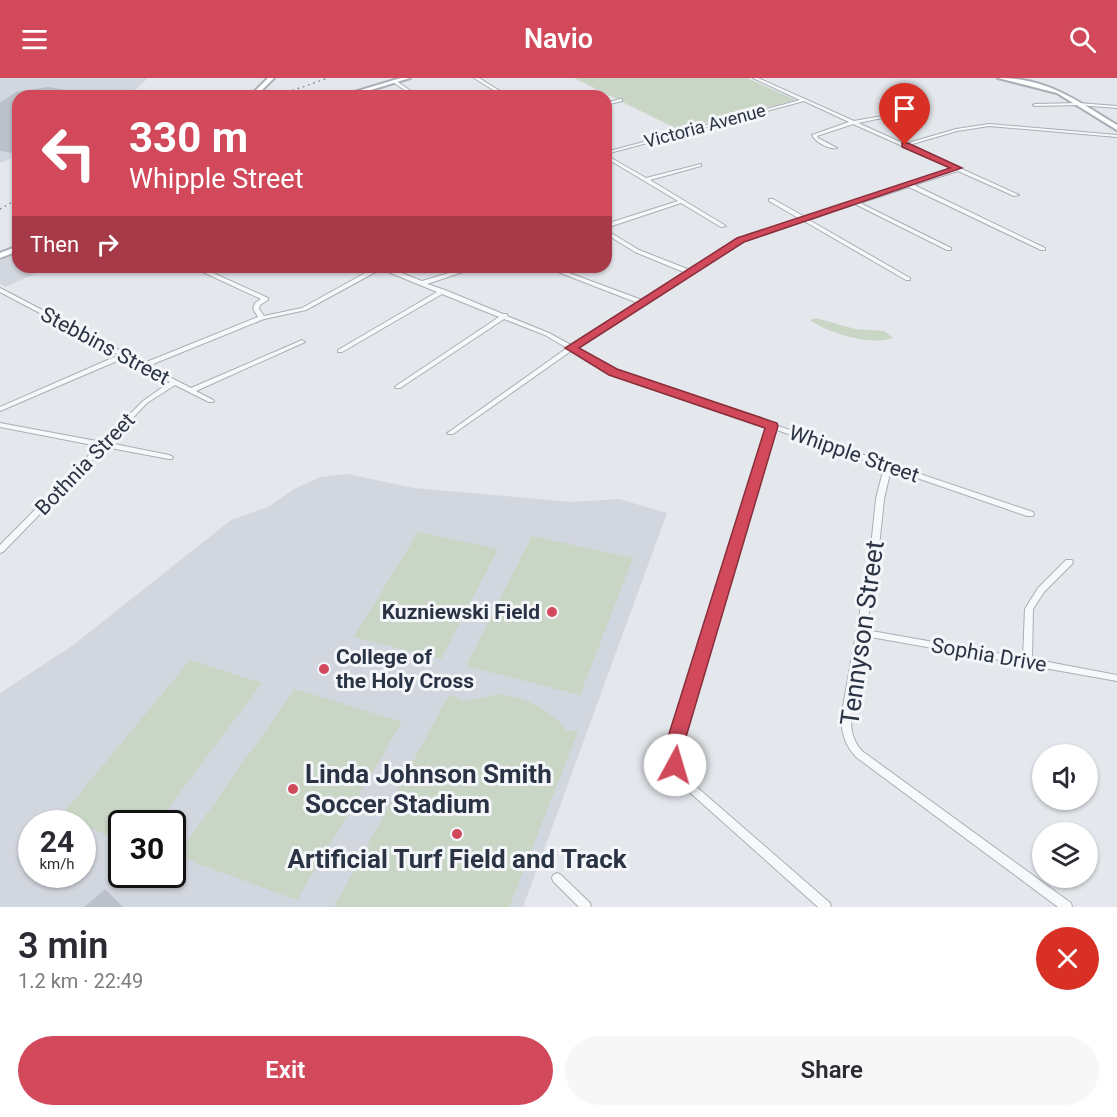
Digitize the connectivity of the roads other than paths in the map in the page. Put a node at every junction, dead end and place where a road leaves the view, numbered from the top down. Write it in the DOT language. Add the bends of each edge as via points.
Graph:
graph roads {
  1 [pos="271,78"];
  2 [pos="406,78"];
  3 [pos="476,78"];
  4 [pos="756,78"];
  5 [pos="1001,78"];
  6 [pos="1015,79"];
  7 [pos="394,81"];
  8 [pos="259,90"];
  9 [pos="364,90"];
  10 [pos="407,90"];
  11 [pos="496,90"];
  12 [pos="620,100"];
  13 [pos="804,100"];
  14 [pos="612,102"];
  15 [pos="1078,104"];
  16 [pos="1035,105"];
  17 [pos="1117,107"];
  18 [pos="880,117"];
  19 [pos="855,122"];
  20 [pos="1117,128"];
  21 [pos="1117,136"];
  22 [pos="905,145"];
  23 [pos="835,148"];
  24 [pos="612,152"];
  25 [pos="612,158"];
  26 [pos="699,165"];
  27 [pos="958,168"];
  28 [pos="645,180"];
  29 [pos="908,184"];
  30 [pos="1016,195"];
  31 [pos="771,200"];
  32 [pos="680,202"];
  33 [pos="855,202"];
  34 [pos="803,219"];
  35 [pos="612,224"];
  36 [pos="723,226"];
  37 [pos="612,236"];
  38 [pos="949,249"];
  39 [pos="1043,249"];
  40 [pos="689,272"];
  41 [pos="208,273"];
  42 [pos="369,273"];
  43 [pos="396,273"];
  44 [pos="456,273"];
  45 [pos="564,273"];
  46 [pos="908,279"];
  47 [pos="423,283"];
  48 [pos="0,290"];
  49 [pos="443,291"];
  50 [pos="642,302"];
  51 [pos="506,315"];
  52 [pos="262,318"];
  53 [pos="302,342"];
  54 [pos="571,348"];
  55 [pos="340,351"];
  56 [pos="122,356"];
  57 [pos="144,365"];
  58 [pos="174,382"];
  59 [pos="398,387"];
  60 [pos="192,390"];
  61 [pos="211,401"];
  62 [pos="0,409"];
  63 [pos="0,424"];
  64 [pos="772,426"];
  65 [pos="452,433"];
  66 [pos="106,444"];
  67 [pos="170,457"];
  68 [pos="888,467"];
  69 [pos="1030,514"];
  70 [pos="0,550"];
  71 [pos="1069,562"];
  72 [pos="860,632"];
  73 [pos="1027,662"];
  74 [pos="1117,678"];
  75 [pos="557,878"];
  76 [pos="586,907"];
  77 [pos="826,907"];
  78 [pos="1067,907"];
  1 -- 8 [label="street"];
  2 -- 7 [label="street"];
  3 -- 11 [label="street"];
  4 -- 13 [label="street"];
  5 -- 6 [label="street"];
  6 -- 15 [label="street" via="1060,93"];
  7 -- 9 [label="street"];
  7 -- 10 [label="street"];
  12 -- 14 [label="street"];
  13 -- 19 [label="street"];
  13 -- 24 [label="street, Victoria Avenue"];
  15 -- 16 [label="street"];
  15 -- 17 [label="street"];
  15 -- 20 [label="street"];
  18 -- 19 [label="street"];
  19 -- 22 [label="street"];
  19 -- 23 [label="street" via="814,135"];
  21 -- 22 [label="street" via="989,125"];
  22 -- 27 [label="street"];
  25 -- 28 [label="street"];
  26 -- 28 [label="street"];
  27 -- 29 [label="street"];
  27 -- 30 [label="street"];
  28 -- 32 [label="street"];
  29 -- 33 [label="street"];
  29 -- 39 [label="street"];
  31 -- 34 [label="street"];
  32 -- 35 [label="street"];
  32 -- 36 [label="street"];
  33 -- 34 [label="street"];
  33 -- 38 [label="street"];
  34 -- 40 [label="street" via="741,240"];
  34 -- 46 [label="street"];
  37 -- 40 [label="street" via="637,251"];
  40 -- 50 [label="street"];
  41 -- 52 [label="street" via="266,299 257,304"];
  42 -- 52 [label="street" via="304,309"];
  43 -- 47 [label="street, Whipple Street"];
  44 -- 47 [label="street"];
  45 -- 50 [label="street"];
  47 -- 49 [label="street, Whipple Street"];
  48 -- 56 [label="street, Stebbins Street"];
  49 -- 51 [label="street, Whipple Street"];
  49 -- 55 [label="street"];
  50 -- 54 [label="street"];
  51 -- 54 [label="street, Whipple Street"];
  51 -- 59 [label="street"];
  52 -- 57 [label="street"];
  53 -- 60 [label="street"];
  54 -- 64 [label="street, Whipple Street" via="613,372"];
  54 -- 65 [label="street"];
  56 -- 57 [label="street, Stebbins Street"];
  56 -- 62 [label="street"];
  57 -- 58 [label="street, Stebbins Street"];
  58 -- 60 [label="street, Stebbins Street"];
  58 -- 66 [label="street, Bothnia Street" via="146,402"];
  60 -- 61 [label="street, Stebbins Street"];
  63 -- 66 [label="street"];
  64 -- 68 [label="street, Whipple Street"];
  64 -- 77 [label="street" via="677,737 675,765 689,786"];
  66 -- 67 [label="street"];
  66 -- 70 [label="street, Bothnia Street"];
  68 -- 69 [label="street, Whipple Street"];
  68 -- 72 [label="street, Tennyson Street"];
  71 -- 73 [label="street" via="1041,590 1029,609"];
  72 -- 73 [label="street, Sophia Drive"];
  72 -- 78 [label="street, Tennyson Street" via="846,718 850,745"];
  73 -- 74 [label="street, Sophia Drive"];
  75 -- 76 [label="street"];
}
